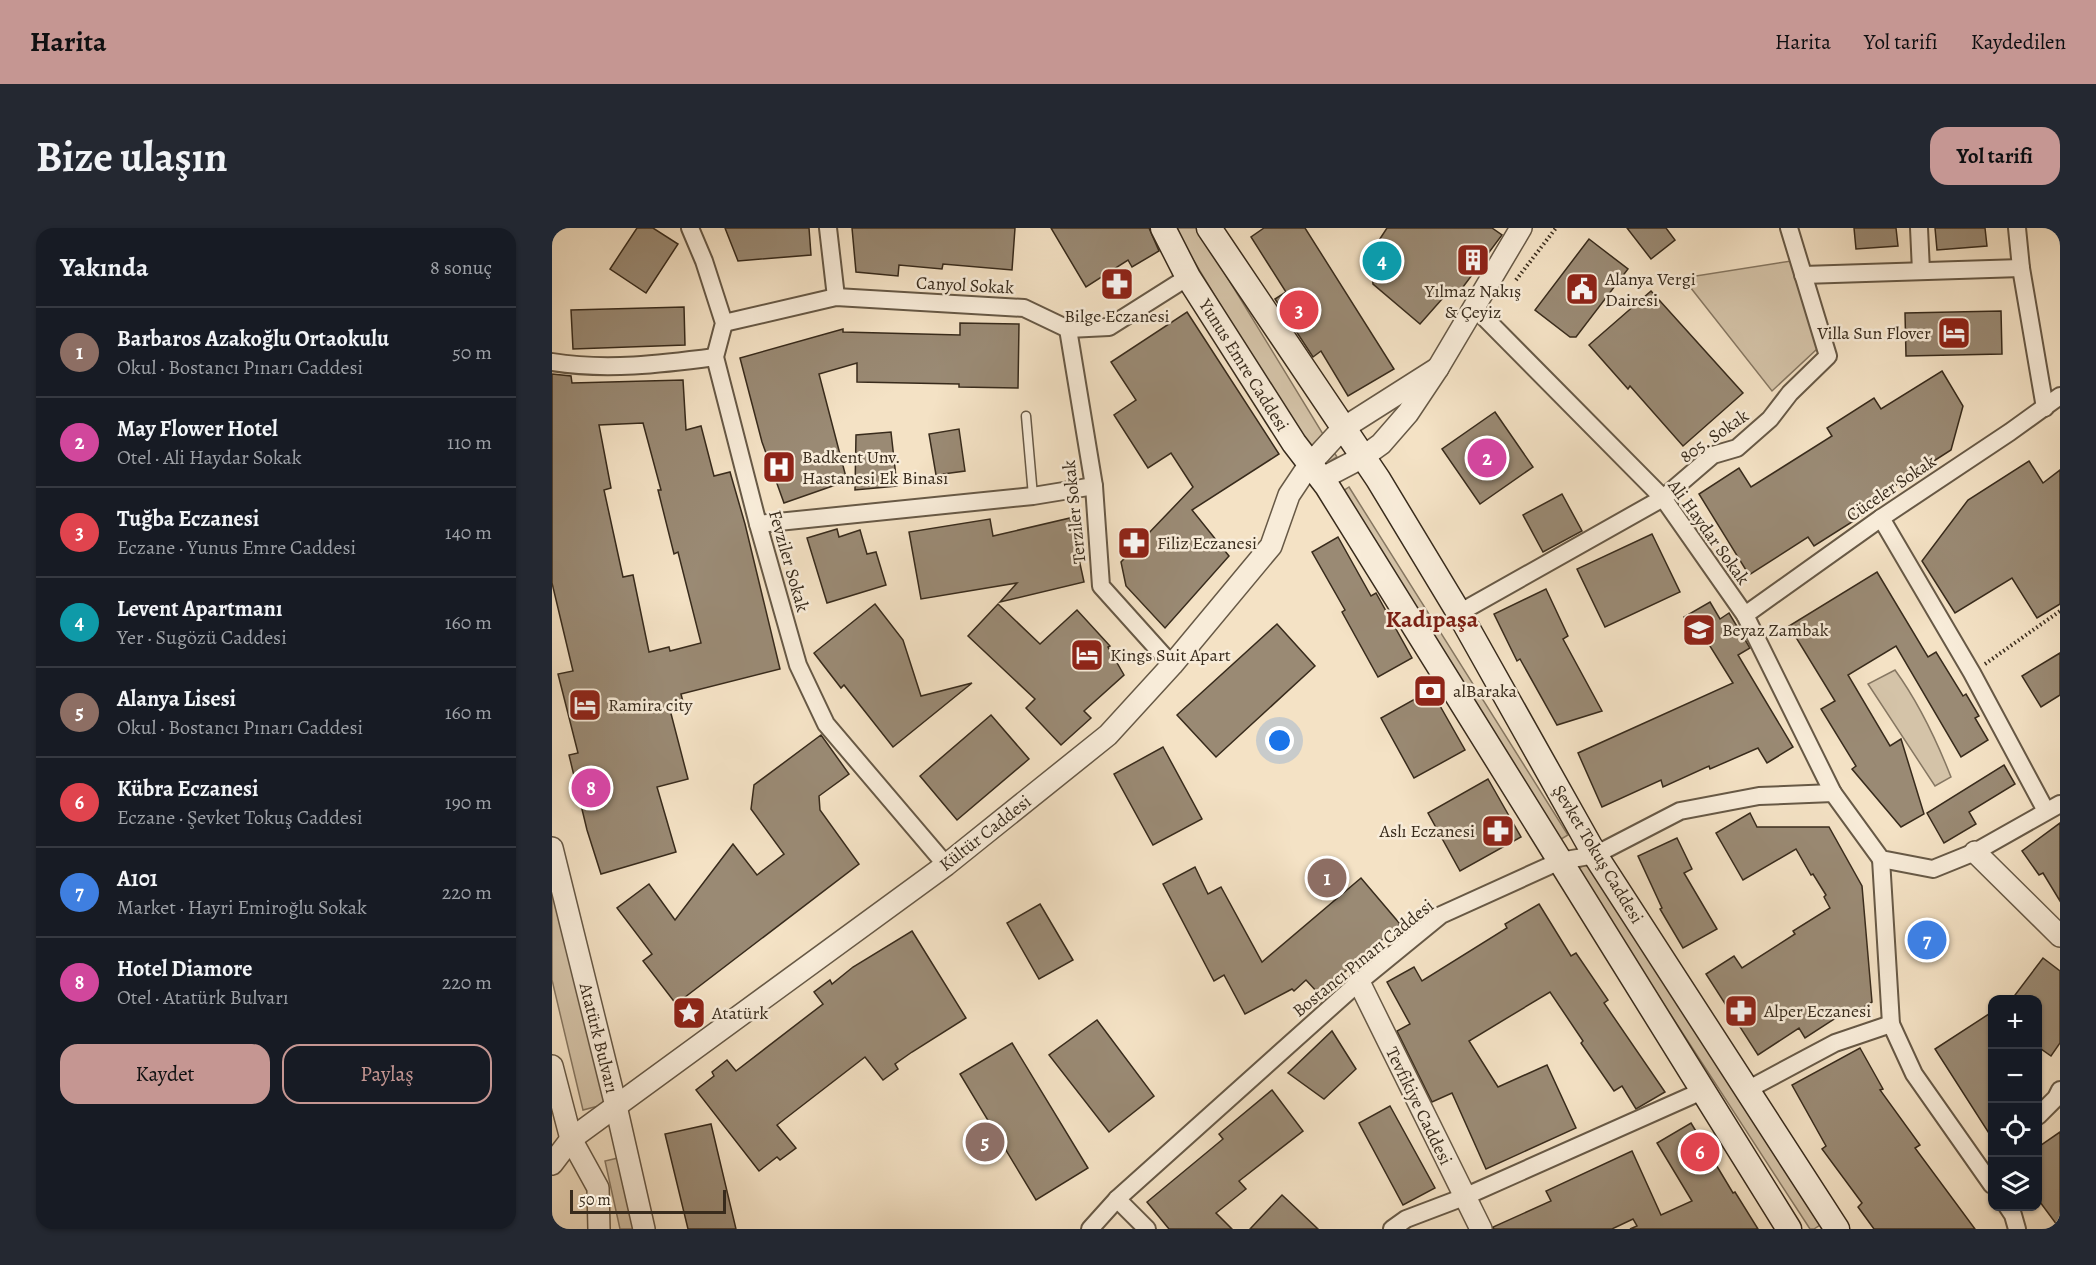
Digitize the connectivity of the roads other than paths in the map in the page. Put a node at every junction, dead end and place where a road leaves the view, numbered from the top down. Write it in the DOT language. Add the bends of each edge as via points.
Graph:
graph roads {
  1 [pos="690,228"];
  2 [pos="828,228"];
  3 [pos="1163,228"];
  4 [pos="1209,228"];
  5 [pos="1521,228"];
  6 [pos="1789,228"];
  7 [pos="1919,228"];
  8 [pos="2017,228"];
  9 [pos="2021,268"];
  10 [pos="1921,271"];
  11 [pos="1803,275"];
  12 [pos="1188,276"];
  13 [pos="837,297"];
  14 [pos="1474,307"];
  15 [pos="724,323"];
  16 [pos="1068,329"];
  17 [pos="716,357"];
  18 [pos="552,362"];
  19 [pos="1438,368"];
  20 [pos="2060,396"];
  21 [pos="2045,408"];
  22 [pos="1026,416"];
  23 [pos="1342,429"];
  24 [pos="1368,464"];
  25 [pos="1321,481"];
  26 [pos="1094,486"];
  27 [pos="1033,496"];
  28 [pos="1663,498"];
  29 [pos="1881,518"];
  30 [pos="758,524"];
  31 [pos="1459,613"];
  32 [pos="1746,615"];
  33 [pos="1172,665"];
  34 [pos="1833,794"];
  35 [pos="2053,808"];
  36 [pos="552,848"];
  37 [pos="1975,852"];
  38 [pos="1595,855"];
  39 [pos="1881,859"];
  40 [pos="1560,861"];
  41 [pos="946,865"];
  42 [pos="2060,936"];
  43 [pos="1359,982"];
  44 [pos="1891,1024"];
  45 [pos="552,1066"];
  46 [pos="1747,1090"];
  47 [pos="2060,1090"];
  48 [pos="1702,1091"];
  49 [pos="616,1107"];
  50 [pos="2042,1111"];
  51 [pos="571,1139"];
  52 [pos="1987,1163"];
  53 [pos="552,1164"];
  54 [pos="1464,1197"];
  55 [pos="1117,1199"];
  56 [pos="2010,1211"];
  57 [pos="599,1229"];
  58 [pos="644,1229"];
  59 [pos="1090,1229"];
  60 [pos="1147,1229"];
  61 [pos="1392,1229"];
  62 [pos="1481,1229"];
  63 [pos="1789,1229"];
  64 [pos="1837,1229"];
  65 [pos="2017,1229"];
  1 -- 15 [label="street"];
  2 -- 13 [label="street"];
  3 -- 12 [label="main road, Yunus Emre Caddesi"];
  4 -- 23 [label="main road"];
  5 -- 14 [label="street"];
  6 -- 11 [label="street, 805. Sokak"];
  7 -- 10 [label="street"];
  8 -- 9 [label="street"];
  9 -- 10 [label="street"];
  9 -- 21 [label="street"];
  10 -- 11 [label="street"];
  11 -- 28 [label="street, 805. Sokak" via="1828,356 1790,393 1770,420 1737,448 1713,455"];
  12 -- 16 [label="street, Canyol Sokak" via="1109,327"];
  12 -- 25 [label="main road, Yunus Emre Caddesi"];
  13 -- 15 [label="street, Canyol Sokak"];
  13 -- 16 [label="street, Canyol Sokak" via="1024,308"];
  14 -- 19 [label="street"];
  14 -- 28 [label="street, Ali Haydar Sokak"];
  15 -- 17 [label="street, Fevziler Sokak"];
  16 -- 26 [label="street, Terziler Sokak"];
  17 -- 18 [label="street" via="662,364 578,366"];
  17 -- 30 [label="street, Fevziler Sokak"];
  19 -- 23 [label="street, Kültür Caddesi"];
  19 -- 24 [label="street"];
  20 -- 21 [label="street, Cüceler Sokak"];
  21 -- 29 [label="street, Cüceler Sokak"];
  22 -- 27 [label="lane"];
  23 -- 24 [label="main road"];
  23 -- 25 [label="street, Kültür Caddesi"];
  24 -- 25 [label="street"];
  24 -- 31 [label="main road, Şevket Tokuş Caddesi"];
  25 -- 33 [label="street, Kültür Caddesi" via="1289,495 1271,546"];
  25 -- 40 [label="main road, Şevket Tokuş Caddesi"];
  26 -- 27 [label="street"];
  26 -- 33 [label="street, Terziler Sokak" via="1101,586"];
  27 -- 30 [label="street"];
  28 -- 31 [label="street, 805. Sokak"];
  28 -- 32 [label="street, Ali Haydar Sokak"];
  29 -- 32 [label="street, Cüceler Sokak"];
  29 -- 35 [label="street"];
  30 -- 41 [label="street, Fevziler Sokak" via="798,665 826,724"];
  31 -- 38 [label="main road, Şevket Tokuş Caddesi"];
  32 -- 34 [label="street, Ali Haydar Sokak"];
  33 -- 41 [label="street, Kültür Caddesi" via="1108,735"];
  34 -- 38 [label="street, Bostancı Pınarı Caddesi" via="1759,796 1680,811"];
  34 -- 39 [label="street"];
  35 -- 37 [label="street"];
  36 -- 49 [label="street, Atatürk Bulvarı"];
  37 -- 39 [label="street" via="1933,869"];
  37 -- 42 [label="street"];
  38 -- 40 [label="street, Bostancı Pınarı Caddesi"];
  38 -- 46 [label="main road, Şevket Tokuş Caddesi"];
  39 -- 44 [label="street"];
  40 -- 43 [label="street, Bostancı Pınarı Caddesi" via="1441,915"];
  40 -- 48 [label="main road, Şevket Tokuş Caddesi"];
  41 -- 49 [label="street, Kültür Caddesi"];
  43 -- 54 [label="street, Tevfikiye Caddesi"];
  43 -- 55 [label="street, Bostancı Pınarı Caddesi"];
  44 -- 46 [label="street" via="1835,1043"];
  44 -- 52 [label="street" via="1914,1074"];
  45 -- 51 [label="street"];
  46 -- 64 [label="main road, Şevket Tokuş Caddesi"];
  47 -- 50 [label="street"];
  48 -- 54 [label="street"];
  48 -- 63 [label="main road, Şevket Tokuş Caddesi"];
  49 -- 51 [label="street, Kültür Caddesi"];
  49 -- 58 [label="street, Atatürk Bulvarı"];
  51 -- 53 [label="street, Kültür Caddesi"];
  51 -- 57 [label="street" via="598,1188"];
  54 -- 61 [label="street" via="1406,1219"];
  54 -- 62 [label="street, Tevfikiye Caddesi"];
  55 -- 59 [label="street, Bostancı Pınarı Caddesi"];
  55 -- 60 [label="street"];
  56 -- 65 [label="street"];
}
